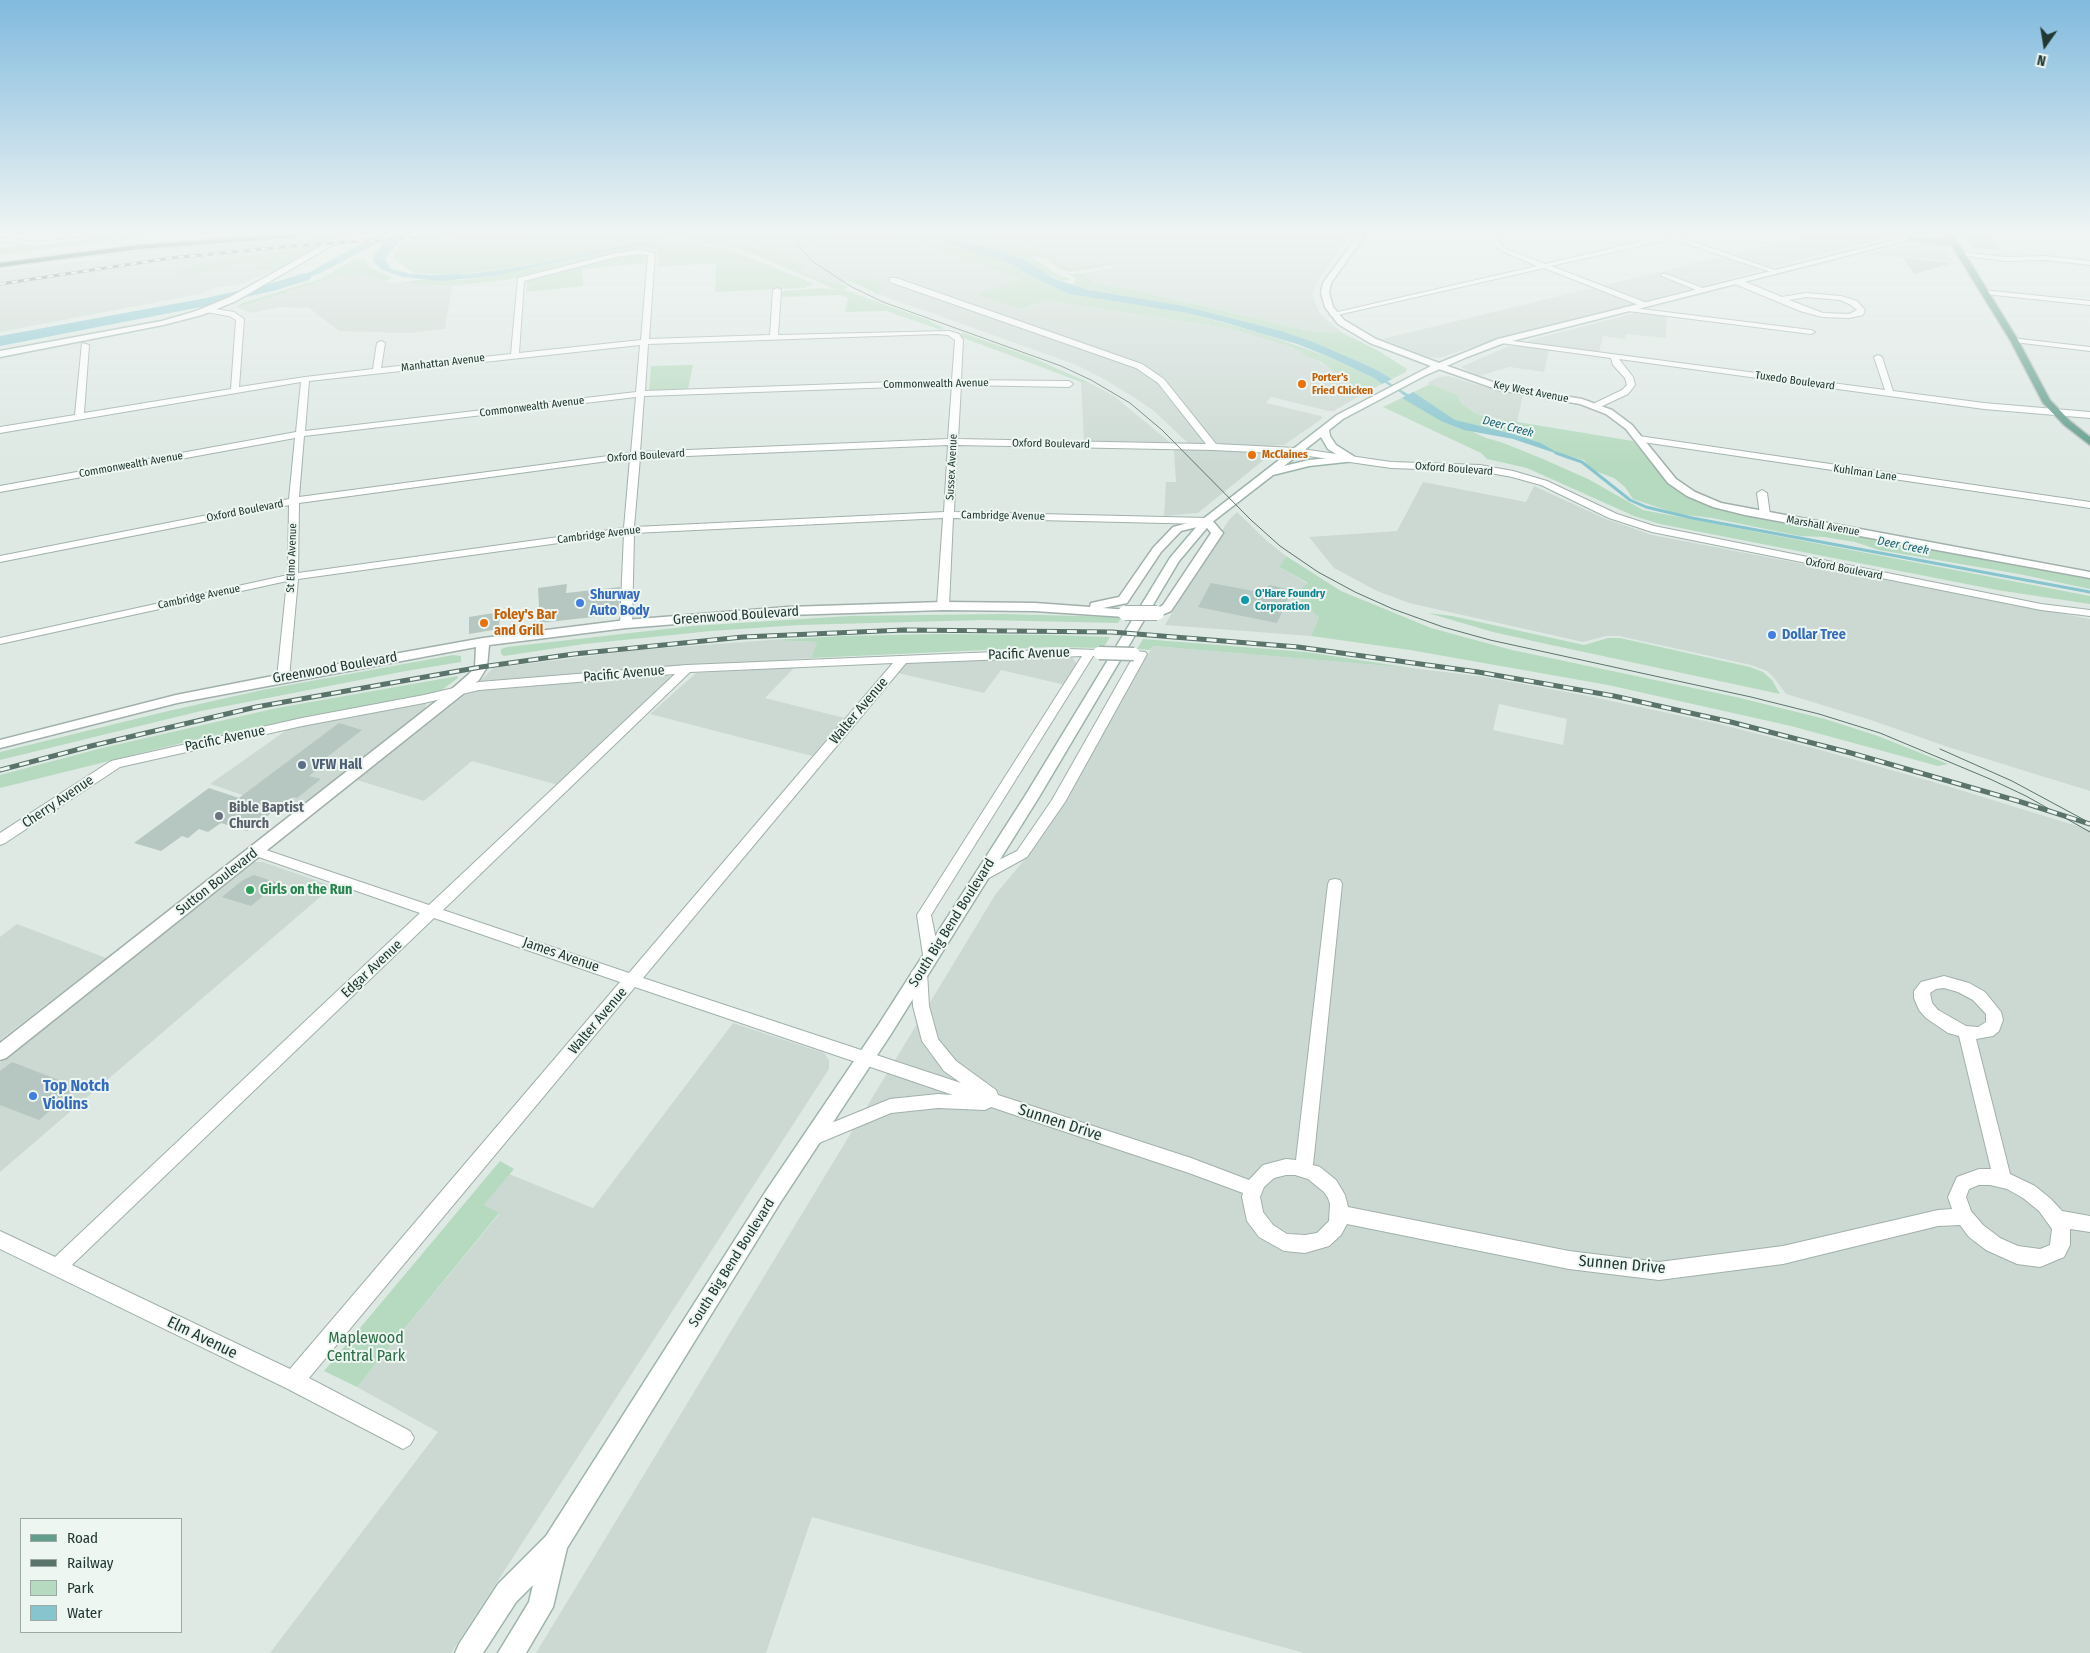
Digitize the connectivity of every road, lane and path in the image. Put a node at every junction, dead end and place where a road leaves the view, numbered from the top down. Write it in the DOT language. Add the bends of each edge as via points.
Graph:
graph roads {
  1 [pos="195,312"];
  2 [pos="223,312"];
  3 [pos="518,312"];
  4 [pos="647,312"];
  5 [pos="776,312"];
  6 [pos="985,312"];
  7 [pos="1341,312"];
  8 [pos="1616,312"];
  9 [pos="1653,312"];
  10 [pos="1813,312"];
  11 [pos="1860,312"];
  12 [pos="1997,312"];
  13 [pos="1333,314"];
  14 [pos="1811,332"];
  15 [pos="950,333"];
  16 [pos="774,337"];
  17 [pos="2014,340"];
  18 [pos="1501,341"];
  19 [pos="644,342"];
  20 [pos="381,343"];
  21 [pos="85,345"];
  22 [pos="2090,349"];
  23 [pos="0,352"];
  24 [pos="514,355"];
  25 [pos="1615,357"];
  26 [pos="1878,357"];
  27 [pos="1439,366"];
  28 [pos="378,371"];
  29 [pos="305,379"];
  30 [pos="957,382"];
  31 [pos="1069,384"];
  32 [pos="235,390"];
  33 [pos="639,394"];
  34 [pos="1890,394"];
  35 [pos="1596,406"];
  36 [pos="2056,413"];
  37 [pos="2090,415"];
  38 [pos="79,417"];
  39 [pos="1324,429"];
  40 [pos="0,430"];
  41 [pos="300,434"];
  42 [pos="1639,439"];
  43 [pos="954,442"];
  44 [pos="2090,442"];
  45 [pos="1213,447"];
  46 [pos="1295,450"];
  47 [pos="636,455"];
  48 [pos="1350,459"];
  49 [pos="1267,473"];
  50 [pos="0,489"];
  51 [pos="1762,493"];
  52 [pos="294,501"];
  53 [pos="2090,505"];
  54 [pos="949,515"];
  55 [pos="1765,515"];
  56 [pos="1207,521"];
  57 [pos="629,530"];
  58 [pos="0,559"];
  59 [pos="2090,575"];
  60 [pos="293,577"];
  61 [pos="1123,600"];
  62 [pos="943,606"];
  63 [pos="1076,609"];
  64 [pos="1123,613"];
  65 [pos="2090,613"];
  66 [pos="626,624"];
  67 [pos="0,641"];
  68 [pos="483,642"];
  69 [pos="1095,652"];
  70 [pos="902,660"];
  71 [pos="687,669"];
  72 [pos="282,678"];
  73 [pos="458,691"];
  74 [pos="0,744"];
  75 [pos="116,764"];
  76 [pos="0,840"];
  77 [pos="255,851"];
  78 [pos="982,875"];
  79 [pos="1335,884"];
  80 [pos="433,912"];
  81 [pos="931,955"];
  82 [pos="919,973"];
  83 [pos="633,979"];
  84 [pos="1966,1032"];
  85 [pos="0,1053"];
  86 [pos="866,1059"];
  87 [pos="1001,1103"];
  88 [pos="813,1138"];
  89 [pos="1304,1169"];
  90 [pos="2002,1179"];
  91 [pos="1253,1189"];
  92 [pos="1340,1214"];
  93 [pos="1964,1216"];
  94 [pos="2057,1220"];
  95 [pos="2090,1224"];
  96 [pos="0,1240"];
  97 [pos="56,1268"];
  98 [pos="293,1381"];
  99 [pos="403,1438"];
  100 [pos="555,1545"];
  101 [pos="468,1653"];
  102 [pos="511,1653"];
  1 -- 23 [label="main road"];
  2 -- 32 [label="street" via="240,319"];
  3 -- 24 [label="street"];
  4 -- 19 [label="street"];
  5 -- 16 [label="street"];
  6 -- 45 [label="street" via="1139,366 1161,381"];
  7 -- 13 [label="street"];
  8 -- 18 [label="main road, South Big Bend Boulevard"];
  9 -- 14 [label="street"];
  10 -- 11 [label="street" via="1850,316"];
  12 -- 17 [label="main road"];
  13 -- 27 [label="main road, Key West Avenue" via="1349,328 1373,341"];
  15 -- 16 [label="street, Manhattan Avenue"];
  15 -- 30 [label="street, Sussex Avenue" via="959,340"];
  16 -- 19 [label="street, Manhattan Avenue"];
  17 -- 22 [label="street"];
  17 -- 36 [label="main road" via="2041,392"];
  18 -- 25 [label="street, Tuxedo Boulevard"];
  18 -- 27 [label="main road, South Big Bend Boulevard"];
  19 -- 24 [label="street, Manhattan Avenue"];
  19 -- 33 [label="street"];
  20 -- 28 [label="street"];
  21 -- 38 [label="street"];
  24 -- 28 [label="street, Manhattan Avenue"];
  25 -- 34 [label="street, Tuxedo Boulevard"];
  25 -- 35 [label="street" via="1631,385 1625,392"];
  26 -- 34 [label="street"];
  27 -- 35 [label="main road, Key West Avenue" via="1502,388"];
  27 -- 39 [label="main road, South Big Bend Boulevard"];
  28 -- 29 [label="street, Manhattan Avenue"];
  29 -- 32 [label="street, Manhattan Avenue"];
  29 -- 41 [label="street, St Elmo Avenue"];
  30 -- 31 [label="street, Commonwealth Avenue"];
  30 -- 33 [label="street, Commonwealth Avenue"];
  30 -- 43 [label="street, Sussex Avenue"];
  32 -- 38 [label="street, Manhattan Avenue"];
  33 -- 41 [label="street, Commonwealth Avenue"];
  33 -- 47 [label="street"];
  34 -- 36 [label="street, Tuxedo Boulevard"];
  35 -- 42 [label="main road, Key West Avenue" via="1618,417"];
  36 -- 37 [label="street, Tuxedo Boulevard"];
  36 -- 44 [label="main road"];
  38 -- 40 [label="street, Manhattan Avenue"];
  39 -- 46 [label="main road, South Big Bend Boulevard"];
  39 -- 48 [label="main road" via="1328,443"];
  41 -- 50 [label="street, Commonwealth Avenue"];
  41 -- 52 [label="street, St Elmo Avenue"];
  42 -- 53 [label="street, Kuhlman Lane"];
  42 -- 55 [label="main road, Marshall Avenue" via="1666,475 1683,490 1717,505"];
  43 -- 45 [label="street, Oxford Boulevard"];
  43 -- 47 [label="street, Oxford Boulevard"];
  43 -- 54 [label="street, Sussex Avenue"];
  45 -- 46 [label="street, Oxford Boulevard"];
  46 -- 48 [label="street, Oxford Boulevard"];
  46 -- 49 [label="main road, South Big Bend Boulevard"];
  47 -- 52 [label="street, Oxford Boulevard"];
  47 -- 57 [label="street"];
  48 -- 49 [label="main road" via="1309,463"];
  48 -- 65 [label="street, Oxford Boulevard" via="1398,465 1480,468 1513,474 1652,529 2033,605"];
  49 -- 56 [label="main road, South Big Bend Boulevard"];
  51 -- 55 [label="street"];
  52 -- 58 [label="street, Oxford Boulevard"];
  52 -- 60 [label="street, St Elmo Avenue"];
  54 -- 56 [label="street, Cambridge Avenue"];
  54 -- 57 [label="street, Cambridge Avenue"];
  54 -- 62 [label="street, Sussex Avenue"];
  55 -- 59 [label="main road, Marshall Avenue"];
  56 -- 61 [label="main road" via="1177,529 1157,550"];
  56 -- 64 [label="main road, Greenwood Boulevard, bridge" via="1217,533 1168,608 1157,613"];
  56 -- 78 [label="main road, South Big Bend Boulevard" via="1174,560"];
  57 -- 60 [label="street, Cambridge Avenue"];
  57 -- 66 [label="street"];
  60 -- 67 [label="street, Cambridge Avenue"];
  60 -- 72 [label="street, St Elmo Avenue"];
  61 -- 63 [label="main road"];
  61 -- 64 [label="main road"];
  62 -- 63 [label="main road, Greenwood Boulevard"];
  62 -- 66 [label="main road, Greenwood Boulevard" via="788,611"];
  63 -- 64 [label="main road, Greenwood Boulevard"];
  66 -- 68 [label="main road, Greenwood Boulevard"];
  68 -- 72 [label="main road, Greenwood Boulevard"];
  68 -- 73 [label="main road, Sutton Boulevard" via="481,667"];
  69 -- 70 [label="street, Pacific Avenue"];
  69 -- 78 [label="street, Pacific Avenue, bridge" via="1138,654 1058,802 1022,854"];
  69 -- 81 [label="street" via="924,915"];
  70 -- 71 [label="street, Pacific Avenue"];
  70 -- 83 [label="street, Walter Avenue"];
  71 -- 73 [label="street, Pacific Avenue" via="479,686"];
  71 -- 80 [label="street, Edgar Avenue"];
  72 -- 74 [label="main road, Greenwood Boulevard" via="176,699"];
  73 -- 75 [label="street, Pacific Avenue"];
  73 -- 77 [label="main road, Sutton Boulevard"];
  75 -- 76 [label="street, Cherry Avenue"];
  77 -- 80 [label="street, James Avenue"];
  77 -- 85 [label="main road, Sutton Boulevard"];
  78 -- 81 [label="main road, South Big Bend Boulevard"];
  79 -- 89 [label="street"];
  80 -- 83 [label="street, James Avenue"];
  80 -- 97 [label="street, Edgar Avenue"];
  81 -- 82 [label="main road, South Big Bend Boulevard"];
  82 -- 86 [label="main road, South Big Bend Boulevard"];
  82 -- 87 [label="street" via="921,1006 930,1041 950,1066"];
  83 -- 86 [label="street, James Avenue"];
  83 -- 98 [label="street, Walter Avenue"];
  84 -- 90 [label="street"];
  86 -- 87 [label="street, Sunnen Drive"];
  86 -- 88 [label="main road, South Big Bend Boulevard"];
  87 -- 88 [label="street" via="938,1101 890,1106"];
  87 -- 91 [label="street, Sunnen Drive"];
  88 -- 100 [label="main road, South Big Bend Boulevard"];
  89 -- 91 [label="street" via="1277,1168 1262,1176"];
  89 -- 92 [label="street" via="1330,1186"];
  90 -- 93 [label="street" via="1979,1176 1963,1183 1958,1197"];
  90 -- 94 [label="street" via="2038,1198"];
  91 -- 92 [label="street" via="1254,1215 1266,1231 1284,1242 1304,1244 1322,1240 1334,1229"];
  92 -- 93 [label="street, Sunnen Drive" via="1569,1260 1659,1270 1783,1256 1938,1218"];
  93 -- 94 [label="street" via="1993,1244 2017,1255 2040,1258 2057,1251 2061,1245"];
  94 -- 95 [label="street"];
  96 -- 97 [label="street, Elm Avenue"];
  97 -- 98 [label="street, Elm Avenue"];
  98 -- 99 [label="street, Elm Avenue"];
  100 -- 101 [label="main road, South Big Bend Boulevard" via="507,1593"];
  100 -- 102 [label="main road, South Big Bend Boulevard" via="540,1607"];
}
